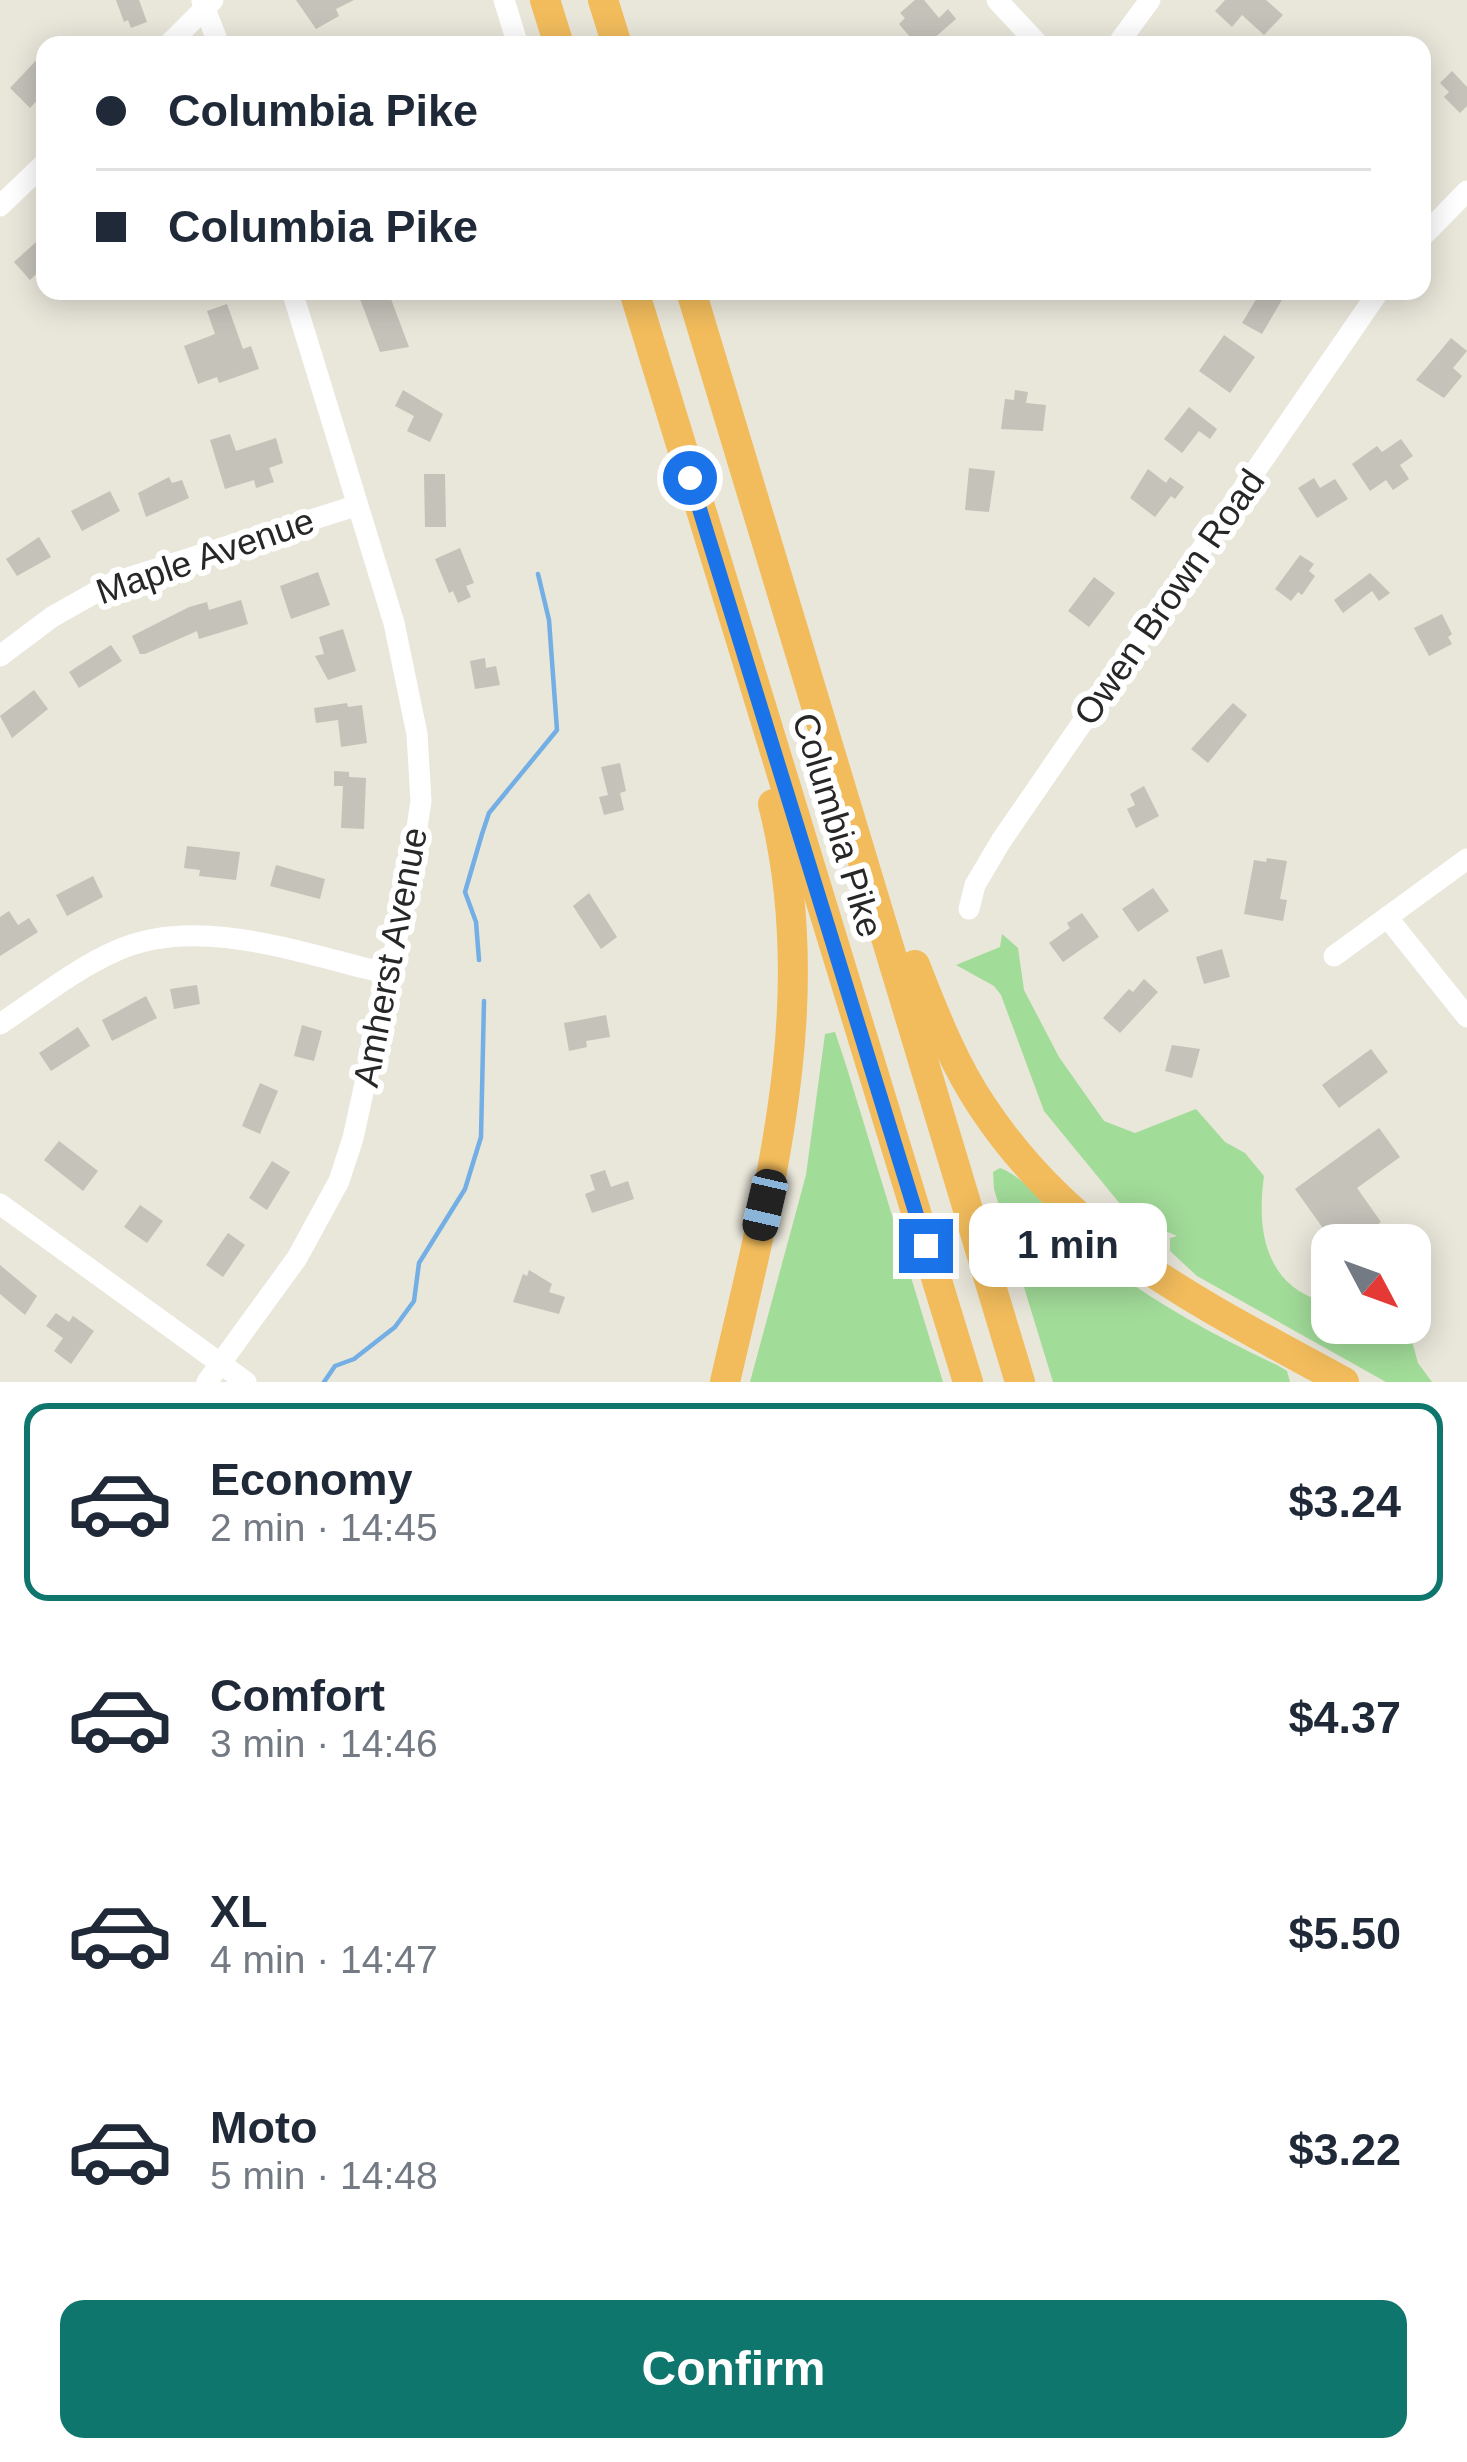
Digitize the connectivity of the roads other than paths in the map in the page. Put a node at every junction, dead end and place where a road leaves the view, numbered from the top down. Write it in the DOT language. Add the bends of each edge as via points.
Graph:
graph roads {
  1 [pos="504,0"];
  2 [pos="545,0"];
  3 [pos="603,0"];
  4 [pos="997,0"];
  5 [pos="1150,0"];
  6 [pos="207,3"];
  7 [pos="176,36"];
  8 [pos="216,36"];
  9 [pos="515,36"];
  10 [pos="556,36"];
  11 [pos="614,36"];
  12 [pos="1031,36"];
  13 [pos="1124,36"];
  14 [pos="36,172"];
  15 [pos="1467,190"];
  16 [pos="0,206"];
  17 [pos="1431,228"];
  18 [pos="295,300"];
  19 [pos="637,300"];
  20 [pos="694,300"];
  21 [pos="1366,300"];
  22 [pos="690,478"];
  23 [pos="355,506"];
  24 [pos="0,656"];
  25 [pos="832,757"];
  26 [pos="1467,859"];
  27 [pos="969,908"];
  28 [pos="1387,917"];
  29 [pos="1334,956"];
  30 [pos="389,974"];
  31 [pos="1467,1017"];
  32 [pos="0,1024"];
  33 [pos="776,1161"];
  34 [pos="0,1204"];
  35 [pos="213,1373"];
  36 [pos="246,1382"];
  37 [pos="706,1382"];
  38 [pos="725,1382"];
  39 [pos="968,1382"];
  40 [pos="1020,1382"];
  41 [pos="1344,1382"];
  1 -- 9 [label="street"];
  2 -- 10 [label="highway"];
  3 -- 11 [label="highway"];
  4 -- 12 [label="street"];
  5 -- 13 [label="street"];
  6 -- 7 [label="street"];
  6 -- 8 [label="street"];
  14 -- 16 [label="street"];
  15 -- 17 [label="street"];
  18 -- 23 [label="street, Amherst Avenue"];
  19 -- 22 [label="highway, Columbia Pike"];
  20 -- 25 [label="highway, Columbia Pike"];
  21 -- 27 [label="street, Owen Brown Road" via="1001,841"];
  22 -- 33 [label="highway" via="787,877 795,1008"];
  22 -- 39 [label="highway, Columbia Pike"];
  23 -- 24 [label="street, Maple Avenue" via="112,583"];
  23 -- 30 [label="street, Amherst Avenue" via="394,623 420,765 417,843"];
  25 -- 40 [label="highway, Columbia Pike"];
  25 -- 41 [label="highway" via="955,1057 1034,1175 1136,1265"];
  26 -- 28 [label="street"];
  28 -- 29 [label="street"];
  28 -- 31 [label="street"];
  30 -- 32 [label="street" via="258,944 163,936 90,964"];
  30 -- 35 [label="street, Amherst Avenue" via="340,1181 298,1258"];
  33 -- 37 [label="highway"];
  33 -- 38 [label="highway"];
  34 -- 35 [label="street"];
  35 -- 36 [label="street"];
}
